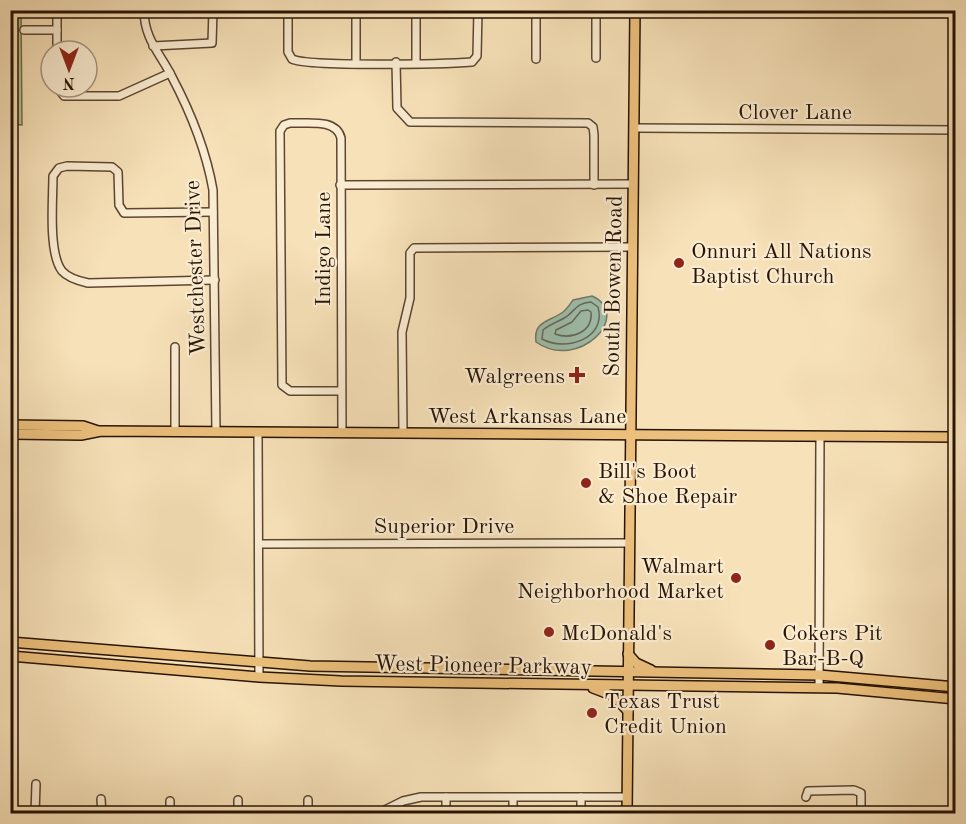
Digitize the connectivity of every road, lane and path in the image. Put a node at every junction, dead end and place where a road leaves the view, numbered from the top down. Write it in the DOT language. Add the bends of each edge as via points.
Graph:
graph roads {
  1 [pos="57,10"];
  2 [pos="144,10"];
  3 [pos="213,10"];
  4 [pos="288,10"];
  5 [pos="356,10"];
  6 [pos="416,10"];
  7 [pos="478,10"];
  8 [pos="537,10"];
  9 [pos="596,10"];
  10 [pos="635,10"];
  11 [pos="24,30"];
  12 [pos="57,30"];
  13 [pos="57,39"];
  14 [pos="153,46"];
  15 [pos="537,58"];
  16 [pos="596,58"];
  17 [pos="356,62"];
  18 [pos="396,62"];
  19 [pos="416,62"];
  20 [pos="170,73"];
  21 [pos="99,96"];
  22 [pos="633,128"];
  23 [pos="956,130"];
  24 [pos="633,184"];
  25 [pos="340,185"];
  26 [pos="594,185"];
  27 [pos="213,212"];
  28 [pos="632,247"];
  29 [pos="214,280"];
  30 [pos="175,347"];
  31 [pos="341,391"];
  32 [pos="10,425"];
  33 [pos="98,431"];
  34 [pos="176,432"];
  35 [pos="216,432"];
  36 [pos="258,432"];
  37 [pos="342,433"];
  38 [pos="403,433"];
  39 [pos="10,434"];
  40 [pos="630,435"];
  41 [pos="820,437"];
  42 [pos="956,437"];
  43 [pos="629,543"];
  44 [pos="259,544"];
  45 [pos="10,642"];
  46 [pos="97,649"];
  47 [pos="628,654"];
  48 [pos="10,656"];
  49 [pos="259,662"];
  50 [pos="95,664"];
  51 [pos="477,670"];
  52 [pos="628,672"];
  53 [pos="659,673"];
  54 [pos="819,675"];
  55 [pos="259,676"];
  56 [pos="474,683"];
  57 [pos="582,685"];
  58 [pos="628,686"];
  59 [pos="956,687"];
  60 [pos="819,688"];
  61 [pos="956,699"];
  62 [pos="628,711"];
  63 [pos="36,784"];
  64 [pos="446,797"];
  65 [pos="581,797"];
  66 [pos="627,797"];
  67 [pos="806,797"];
  68 [pos="513,798"];
  69 [pos="101,800"];
  70 [pos="238,800"];
  71 [pos="308,800"];
  72 [pos="170,801"];
  73 [pos="35,813"];
  74 [pos="102,813"];
  75 [pos="170,813"];
  76 [pos="238,813"];
  77 [pos="308,813"];
  78 [pos="377,813"];
  79 [pos="446,813"];
  80 [pos="513,813"];
  81 [pos="581,813"];
  82 [pos="627,813"];
  83 [pos="861,813"];
  1 -- 12 [label="street"];
  2 -- 14 [label="street, Westchester Drive" via="145,32"];
  3 -- 14 [label="street" via="212,43"];
  4 -- 17 [label="street" via="288,52 292,59"];
  5 -- 17 [label="street"];
  6 -- 19 [label="street"];
  7 -- 19 [label="street" via="478,48 472,62"];
  8 -- 15 [label="street"];
  9 -- 16 [label="street"];
  10 -- 22 [label="main road, South Bowen Road"];
  11 -- 12 [label="street"];
  12 -- 13 [label="street"];
  14 -- 20 [label="street, Westchester Drive"];
  17 -- 18 [label="street"];
  18 -- 19 [label="street"];
  18 -- 26 [label="street" via="397,108 410,122 588,123 594,135"];
  20 -- 21 [label="street" via="119,96"];
  20 -- 27 [label="street, Westchester Drive" via="204,147 213,190"];
  22 -- 23 [label="street, Clover Lane"];
  22 -- 24 [label="main road, South Bowen Road"];
  24 -- 26 [label="street"];
  24 -- 28 [label="main road, South Bowen Road"];
  25 -- 26 [label="street"];
  25 -- 31 [label="street, Indigo Lane"];
  25 -- 31 [label="street, Indigo Lane" via="340,138 335,128 284,125 280,131 282,385 290,391"];
  27 -- 29 [label="street, Westchester Drive"];
  27 -- 29 [label="street" via="124,213 119,205 117,169 107,166 67,166 53,176 54,248 58,263 69,276 88,283"];
  28 -- 38 [label="street" via="414,248 410,253 410,298 402,332"];
  28 -- 40 [label="main road, South Bowen Road"];
  29 -- 35 [label="street, Westchester Drive"];
  30 -- 34 [label="street"];
  31 -- 37 [label="street, Indigo Lane"];
  32 -- 33 [label="main road, West Arkansas Lane" via="83,426"];
  33 -- 34 [label="main road, West Arkansas Lane"];
  33 -- 39 [label="main road, West Arkansas Lane" via="81,435"];
  34 -- 35 [label="main road, West Arkansas Lane"];
  35 -- 36 [label="main road, West Arkansas Lane"];
  36 -- 37 [label="main road, West Arkansas Lane"];
  36 -- 44 [label="street"];
  37 -- 38 [label="main road, West Arkansas Lane"];
  38 -- 40 [label="main road, West Arkansas Lane"];
  40 -- 41 [label="main road, West Arkansas Lane"];
  40 -- 43 [label="main road, South Bowen Road"];
  41 -- 42 [label="main road, West Arkansas Lane"];
  41 -- 54 [label="street"];
  43 -- 44 [label="street, Superior Drive"];
  43 -- 47 [label="main road, South Bowen Road"];
  44 -- 49 [label="street"];
  45 -- 46 [label="main road, West Pioneer Parkway"];
  46 -- 49 [label="main road, West Pioneer Parkway"];
  46 -- 50 [label="main road"];
  47 -- 52 [label="main road, South Bowen Road"];
  47 -- 53 [label="main road" via="645,669"];
  48 -- 50 [label="main road, West Pioneer Parkway"];
  49 -- 51 [label="main road, West Pioneer Parkway"];
  49 -- 55 [label="street"];
  50 -- 55 [label="main road, West Pioneer Parkway"];
  51 -- 52 [label="main road, West Pioneer Parkway"];
  51 -- 56 [label="main road"];
  52 -- 53 [label="main road, West Pioneer Parkway"];
  52 -- 58 [label="main road, South Bowen Road"];
  53 -- 54 [label="main road, West Pioneer Parkway"];
  54 -- 59 [label="main road, West Pioneer Parkway"];
  54 -- 60 [label="street"];
  55 -- 56 [label="main road, West Pioneer Parkway"];
  56 -- 57 [label="main road, West Pioneer Parkway"];
  57 -- 58 [label="main road, West Pioneer Parkway"];
  57 -- 62 [label="main road" via="614,696"];
  58 -- 60 [label="main road, West Pioneer Parkway"];
  58 -- 62 [label="main road, South Bowen Road"];
  60 -- 61 [label="main road, West Pioneer Parkway"];
  62 -- 66 [label="main road, South Bowen Road"];
  63 -- 73 [label="street"];
  64 -- 68 [label="street"];
  64 -- 78 [label="street" via="411,798"];
  64 -- 79 [label="street"];
  65 -- 66 [label="street"];
  65 -- 68 [label="street"];
  65 -- 81 [label="street"];
  66 -- 82 [label="main road, South Bowen Road"];
  67 -- 83 [label="street" via="808,791 854,790 861,793"];
  68 -- 80 [label="street"];
  69 -- 74 [label="street"];
  70 -- 76 [label="street"];
  71 -- 77 [label="street"];
  72 -- 75 [label="street"];
}
